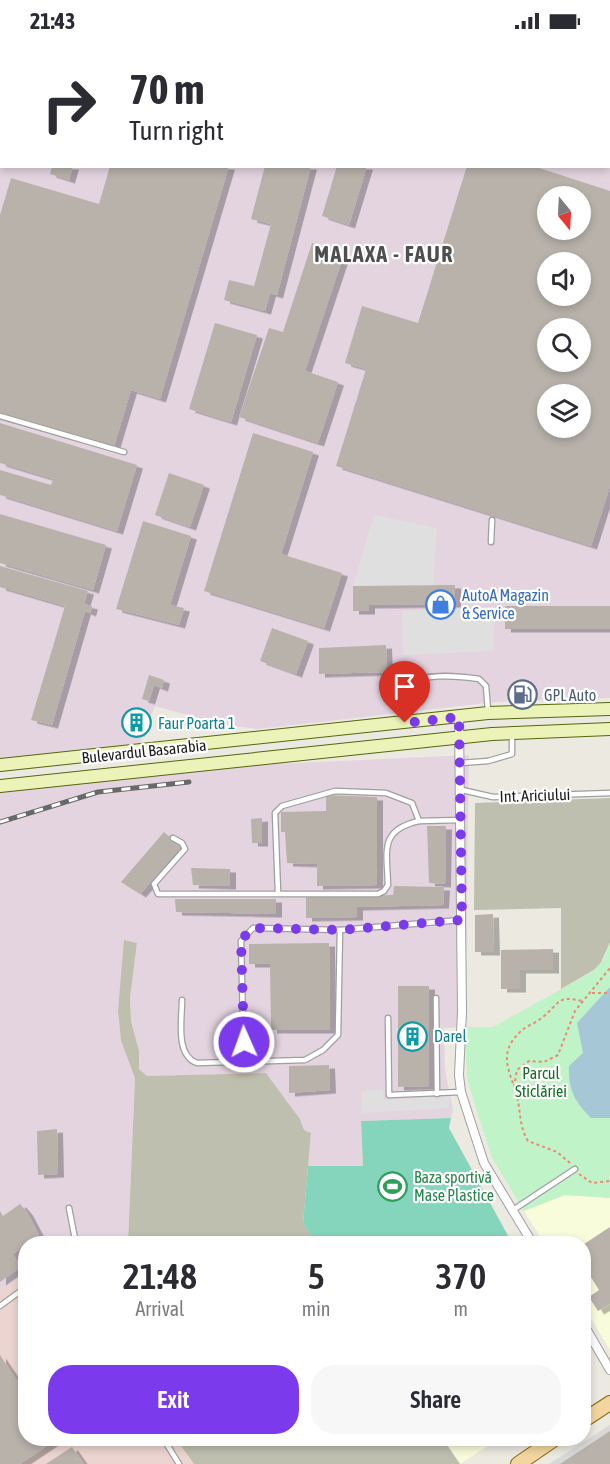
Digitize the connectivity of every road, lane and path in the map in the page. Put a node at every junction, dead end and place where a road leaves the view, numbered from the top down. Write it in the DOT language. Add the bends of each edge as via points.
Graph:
graph roads {
  1 [pos="0,416"];
  2 [pos="124,452"];
  3 [pos="492,520"];
  4 [pos="491,542"];
  5 [pos="610,709"];
  6 [pos="488,713"];
  7 [pos="459,717"];
  8 [pos="405,723"];
  9 [pos="610,729"];
  10 [pos="512,733"];
  11 [pos="460,738"];
  12 [pos="461,763"];
  13 [pos="0,765"];
  14 [pos="0,786"];
  15 [pos="462,790"];
  16 [pos="610,793"];
  17 [pos="461,820"];
  18 [pos="419,821"];
  19 [pos="173,838"];
  20 [pos="278,892"];
  21 [pos="462,920"];
  22 [pos="340,930"];
  23 [pos="610,969"];
  24 [pos="592,993"];
  25 [pos="608,993"];
  26 [pos="436,998"];
  27 [pos="182,1000"];
  28 [pos="582,1002"];
  29 [pos="388,1018"];
  30 [pos="244,1062"];
  31 [pos="514,1087"];
  32 [pos="461,1092"];
  33 [pos="437,1094"];
  34 [pos="575,1169"];
  35 [pos="609,1181"];
  36 [pos="69,1208"];
  37 [pos="513,1210"];
  38 [pos="74,1236"];
  39 [pos="528,1236"];
  40 [pos="18,1293"];
  41 [pos="0,1306"];
  42 [pos="591,1337"];
  43 [pos="610,1370"];
  44 [pos="610,1403"];
  45 [pos="591,1415"];
  46 [pos="168,1446"];
  47 [pos="533,1446"];
  48 [pos="179,1464"];
  49 [pos="518,1464"];
  1 -- 2 [label="lane"];
  3 -- 4 [label="lane"];
  5 -- 6 [label="main road, Bulevardul Basarabia"];
  6 -- 7 [label="main road, Bulevardul Basarabia"];
  6 -- 8 [label="lane" via="486,686 479,679 420,680 409,682 404,688"];
  7 -- 8 [label="main road, Bulevardul Basarabia"];
  7 -- 11 [label="street"];
  8 -- 13 [label="main road, Bulevardul Basarabia"];
  9 -- 10 [label="main road, Bulevardul Basarabia"];
  10 -- 11 [label="main road, Bulevardul Basarabia"];
  10 -- 12 [label="lane" via="512,754"];
  11 -- 12 [label="street"];
  11 -- 14 [label="main road, Bulevardul Basarabia"];
  12 -- 15 [label="street"];
  15 -- 16 [label="lane, Int. Ariciului" via="494,797"];
  15 -- 17 [label="street"];
  17 -- 18 [label="lane"];
  17 -- 21 [label="street"];
  18 -- 20 [label="lane" via="395,830 387,842 388,885 384,891"];
  18 -- 20 [label="lane" via="407,799 386,793 334,791 278,808"];
  19 -- 20 [label="lane" via="185,849 154,884 158,894"];
  21 -- 22 [label="lane"];
  21 -- 32 [label="street"];
  22 -- 30 [label="lane" via="338,1035 305,1060"];
  22 -- 30 [label="lane" via="253,928 244,935"];
  23 -- 24 [label="path"];
  24 -- 25 [label="path"];
  24 -- 28 [label="path"];
  26 -- 33 [label="lane"];
  27 -- 30 [label="lane" via="183,1048 190,1060"];
  28 -- 31 [label="path" via="558,1055 544,1062 529,1061 517,1070"];
  28 -- 31 [label="path" via="567,998 556,1003 511,1043 505,1057"];
  29 -- 33 [label="lane" via="389,1095"];
  31 -- 34 [label="path" via="520,1126 528,1141 557,1152"];
  32 -- 33 [label="lane"];
  32 -- 37 [label="street" via="484,1163"];
  34 -- 35 [label="path" via="592,1182"];
  34 -- 37 [label="lane"];
  36 -- 38 [label="lane"];
  37 -- 39 [label="street"];
  40 -- 41 [label="lane"];
  42 -- 43 [label="street"];
  44 -- 45 [label="main road"];
  46 -- 48 [label="lane"];
  47 -- 49 [label="main road"];
}
